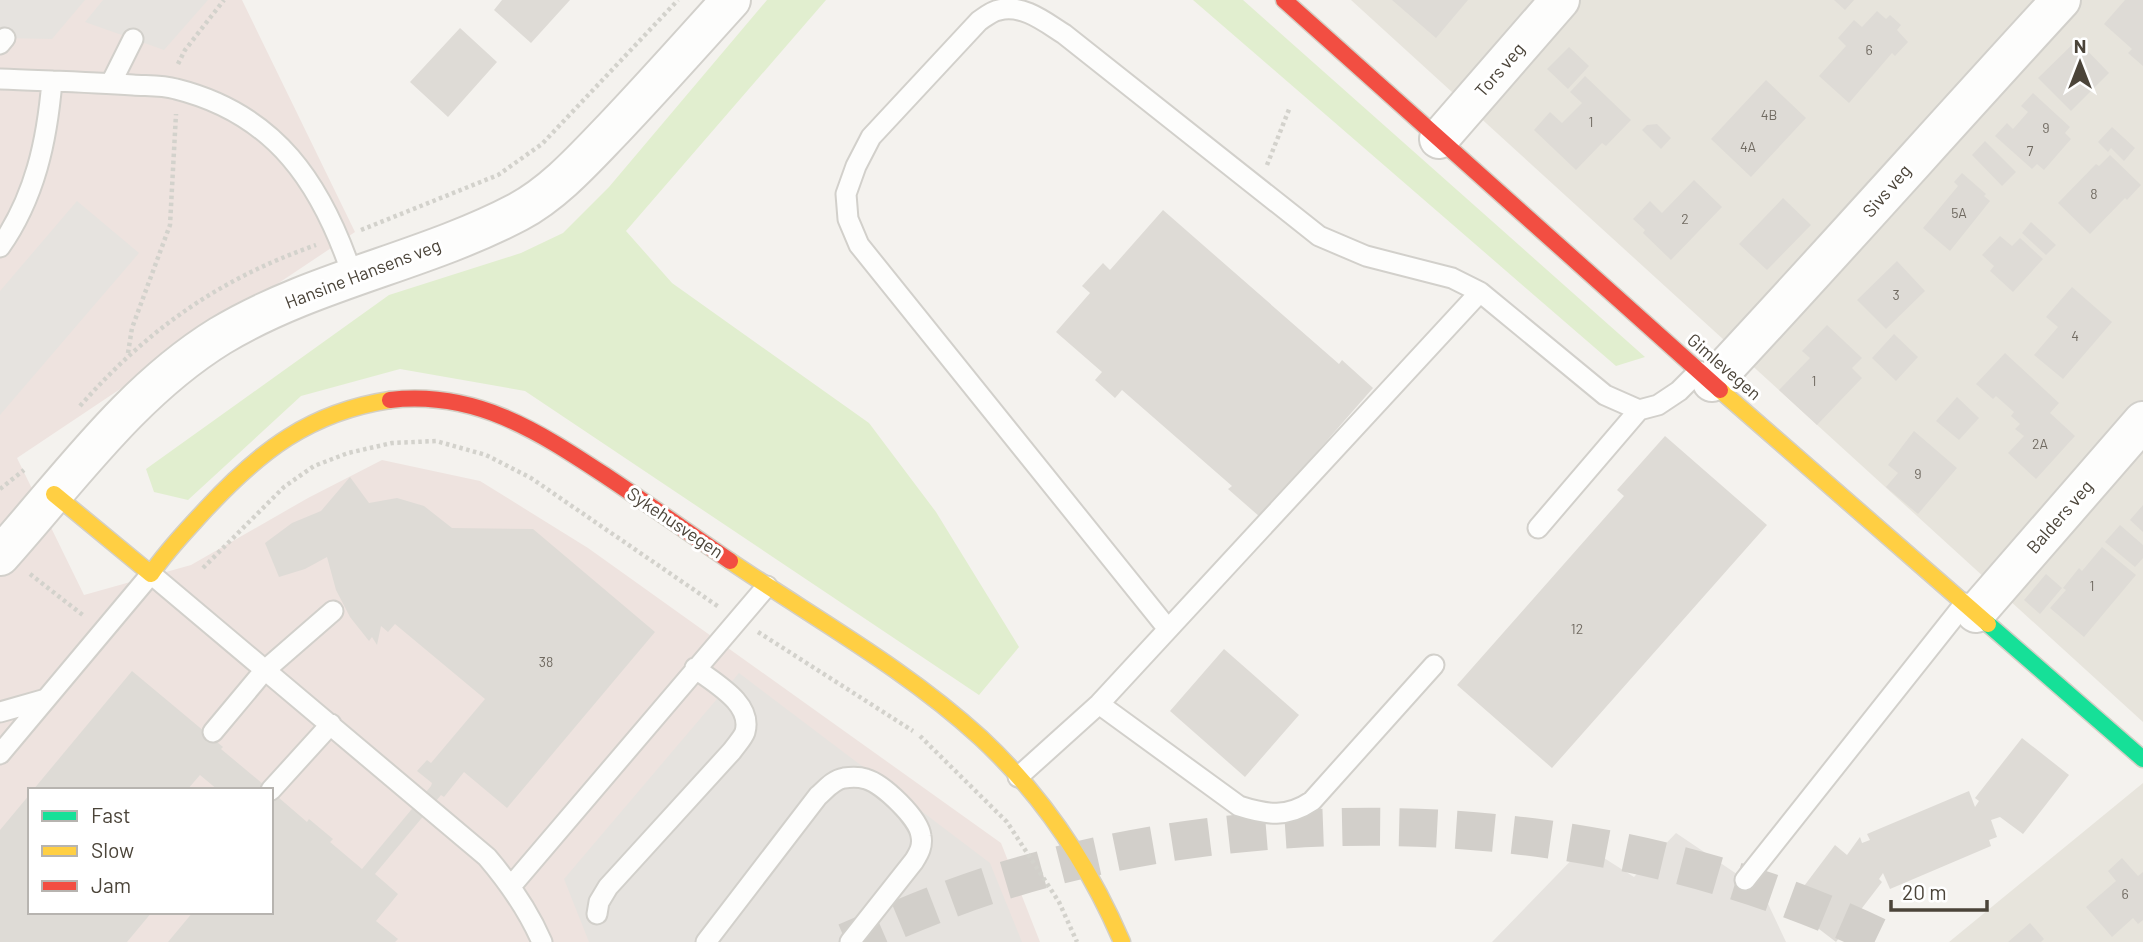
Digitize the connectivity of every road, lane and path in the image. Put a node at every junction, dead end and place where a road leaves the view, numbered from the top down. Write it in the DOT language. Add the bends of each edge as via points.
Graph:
graph roads {
  1 [pos="224,0"];
  2 [pos="731,0"];
  3 [pos="1284,0"];
  4 [pos="1560,0"];
  5 [pos="2061,0"];
  6 [pos="133,38"];
  7 [pos="0,79"];
  8 [pos="52,81"];
  9 [pos="111,83"];
  10 [pos="174,88"];
  11 [pos="1290,107"];
  12 [pos="1439,139"];
  13 [pos="1259,188"];
  14 [pos="0,247"];
  15 [pos="353,277"];
  16 [pos="1480,292"];
  17 [pos="128,354"];
  18 [pos="1706,377"];
  19 [pos="1639,410"];
  20 [pos="2143,421"];
  21 [pos="54,494"];
  22 [pos="1538,528"];
  23 [pos="15,565"];
  24 [pos="151,574"];
  25 [pos="766,586"];
  26 [pos="173,593"];
  27 [pos="720,607"];
  28 [pos="1971,608"];
  29 [pos="333,611"];
  30 [pos="91,622"];
  31 [pos="1168,629"];
  32 [pos="756,631"];
  33 [pos="1434,665"];
  34 [pos="695,668"];
  35 [pos="264,671"];
  36 [pos="46,699"];
  37 [pos="1099,704"];
  38 [pos="0,712"];
  39 [pos="331,724"];
  40 [pos="213,733"];
  41 [pos="0,754"];
  42 [pos="2143,759"];
  43 [pos="1018,777"];
  44 [pos="273,788"];
  45 [pos="1745,880"];
  46 [pos="512,886"];
  47 [pos="597,914"];
  48 [pos="542,942"];
  49 [pos="706,942"];
  50 [pos="850,942"];
  51 [pos="1077,942"];
  52 [pos="1122,942"];
  1 -- 10 [label="path" via="185,50"];
  2 -- 15 [label="street, Hansine Hansens veg" via="584,159 540,198 469,234"];
  3 -- 12 [label="street, Gimlevegen"];
  4 -- 12 [label="street, Tors veg"];
  5 -- 18 [label="street, Sivs veg" via="1824,262"];
  6 -- 9 [label="lane"];
  7 -- 8 [label="lane"];
  8 -- 9 [label="lane"];
  8 -- 14 [label="lane" via="48,124 32,190"];
  9 -- 10 [label="lane"];
  10 -- 15 [label="lane" via="232,111 287,152 321,199"];
  10 -- 17 [label="path" via="170,225 132,328"];
  11 -- 13 [label="path"];
  12 -- 18 [label="street, Gimlevegen"];
  13 -- 16 [label="lane" via="1319,236 1366,256 1452,278"];
  13 -- 31 [label="lane" via="1065,34 1017,9 997,10 979,21 871,137 846,194 848,219 859,245"];
  15 -- 21 [label="street, Hansine Hansens veg" via="275,307 178,366 103,436"];
  16 -- 19 [label="lane" via="1605,395"];
  16 -- 31 [label="lane"];
  18 -- 19 [label="lane" via="1658,405"];
  18 -- 28 [label="street, Gimlevegen"];
  19 -- 22 [label="lane"];
  20 -- 28 [label="street, Balders veg"];
  21 -- 23 [label="street, Hansine Hansens veg"];
  21 -- 24 [label="street"];
  23 -- 30 [label="path"];
  24 -- 25 [label="street, Sykehusvegen" via="240,472 280,439 330,414 393,399 414,399 469,405 558,444"];
  24 -- 26 [label="lane"];
  24 -- 36 [label="lane"];
  25 -- 34 [label="lane"];
  25 -- 43 [label="street, Sykehusvegen" via="930,695 973,730"];
  26 -- 27 [label="path" via="284,487 314,466 392,443 436,442 486,455 531,478"];
  26 -- 35 [label="lane"];
  28 -- 42 [label="street, Gimlevegen"];
  28 -- 45 [label="lane"];
  29 -- 35 [label="lane"];
  31 -- 37 [label="lane"];
  32 -- 51 [label="path" via="919,735 1007,822 1059,902"];
  33 -- 37 [label="lane" via="1311,801 1284,814 1240,806"];
  34 -- 46 [label="lane"];
  34 -- 47 [label="lane" via="741,705 746,716 744,733 608,887 598,902"];
  35 -- 39 [label="lane"];
  35 -- 40 [label="lane"];
  36 -- 38 [label="lane"];
  36 -- 41 [label="lane"];
  37 -- 43 [label="lane"];
  39 -- 44 [label="lane"];
  39 -- 46 [label="lane" via="487,857"];
  43 -- 52 [label="street, Sykehusvegen" via="1083,865"];
  46 -- 48 [label="lane"];
  49 -- 50 [label="lane" via="818,796 843,778 864,778 913,816 922,838 915,862"];
}
